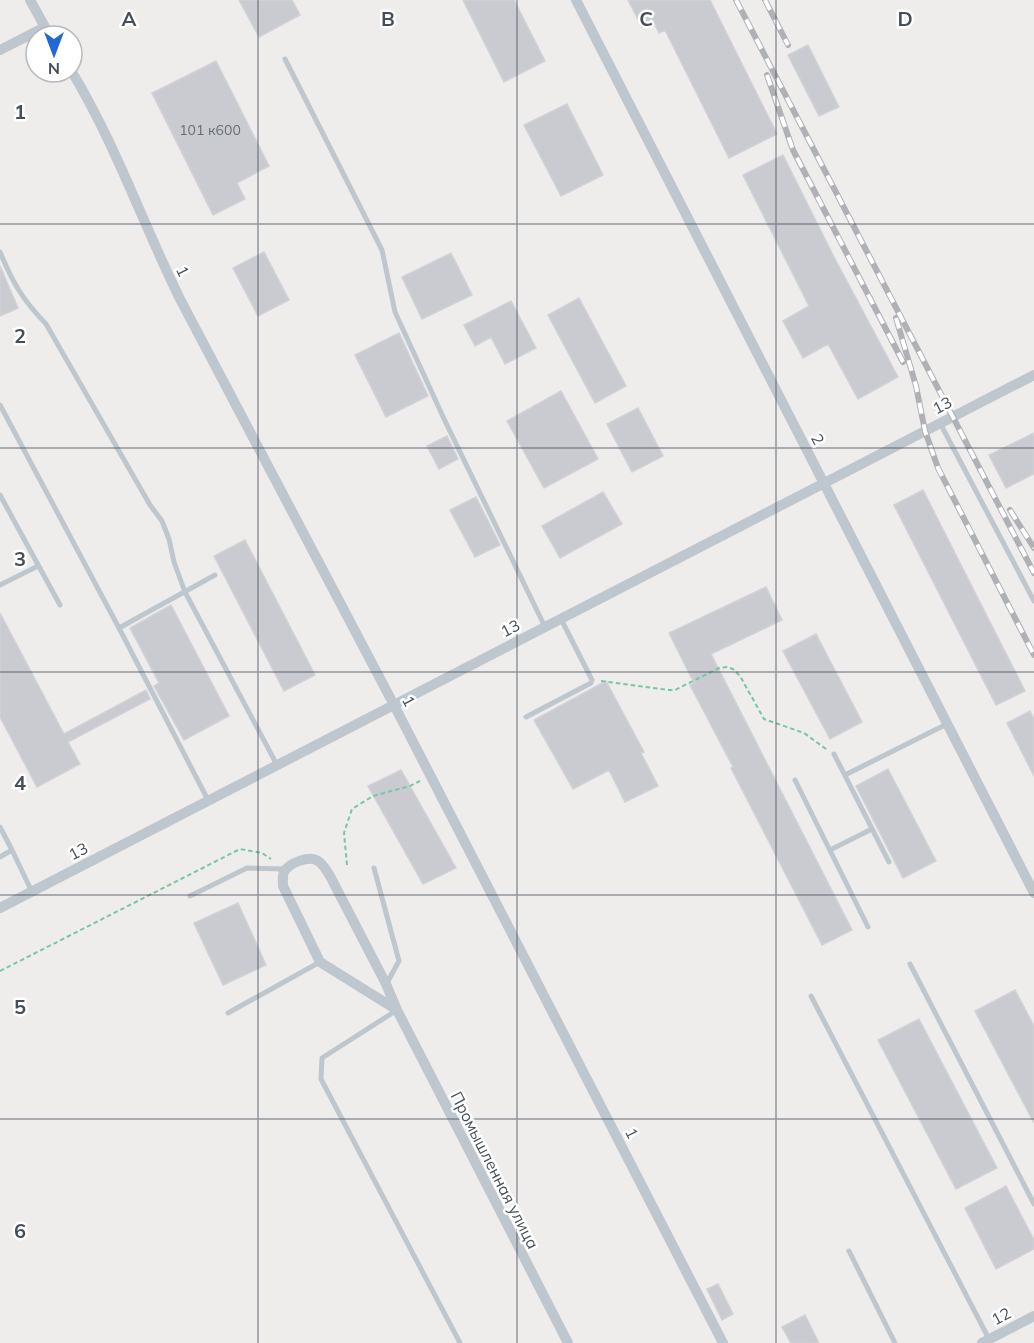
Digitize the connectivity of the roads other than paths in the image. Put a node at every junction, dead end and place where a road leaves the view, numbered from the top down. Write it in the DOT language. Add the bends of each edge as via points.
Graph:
graph roads {
  1 [pos="30,0"];
  2 [pos="576,0"];
  3 [pos="43,24"];
  4 [pos="24,40"];
  5 [pos="0,50"];
  6 [pos="285,59"];
  7 [pos="78,84"];
  8 [pos="0,252"];
  9 [pos="1034,375"];
  10 [pos="0,405"];
  11 [pos="940,423"];
  12 [pos="824,483"];
  13 [pos="0,495"];
  14 [pos="38,566"];
  15 [pos="215,575"];
  16 [pos="0,585"];
  17 [pos="185,592"];
  18 [pos="1034,601"];
  19 [pos="60,605"];
  20 [pos="561,619"];
  21 [pos="544,627"];
  22 [pos="118,628"];
  23 [pos="394,705"];
  24 [pos="526,717"];
  25 [pos="947,724"];
  26 [pos="834,754"];
  27 [pos="277,765"];
  28 [pos="845,775"];
  29 [pos="795,780"];
  30 [pos="208,801"];
  31 [pos="0,826"];
  32 [pos="872,829"];
  33 [pos="12,850"];
  34 [pos="830,850"];
  35 [pos="0,857"];
  36 [pos="889,862"];
  37 [pos="374,868"];
  38 [pos="285,869"];
  39 [pos="32,892"];
  40 [pos="1034,892"];
  41 [pos="190,896"];
  42 [pos="0,908"];
  43 [pos="868,927"];
  44 [pos="320,962"];
  45 [pos="910,964"];
  46 [pos="386,984"];
  47 [pos="811,996"];
  48 [pos="397,1010"];
  49 [pos="228,1013"];
  50 [pos="1034,1204"];
  51 [pos="849,1251"];
  52 [pos="1034,1316"];
  53 [pos="986,1341"];
  54 [pos="460,1343"];
  55 [pos="568,1343"];
  56 [pos="723,1343"];
  57 [pos="895,1343"];
  1 -- 3 [label="street"];
  2 -- 12 [label="street, 2"];
  4 -- 5 [label="street"];
  6 -- 21 [label="lane" via="382,250 395,312"];
  7 -- 23 [label="street, 1" via="109,141 180,299"];
  8 -- 17 [label="lane" via="14,285 46,324 162,521"];
  9 -- 11 [label="street, 13"];
  10 -- 22 [label="lane"];
  11 -- 12 [label="street, 13"];
  11 -- 18 [label="lane"];
  12 -- 20 [label="street, 13"];
  12 -- 25 [label="street, 2"];
  13 -- 14 [label="lane"];
  14 -- 16 [label="lane"];
  14 -- 19 [label="lane"];
  15 -- 17 [label="lane"];
  17 -- 22 [label="lane"];
  17 -- 27 [label="lane"];
  20 -- 21 [label="street, 13"];
  20 -- 24 [label="lane" via="591,683"];
  21 -- 23 [label="street, 13"];
  22 -- 30 [label="lane"];
  23 -- 27 [label="street, 13"];
  23 -- 56 [label="street, 1"];
  25 -- 28 [label="lane"];
  25 -- 40 [label="street, 2"];
  26 -- 28 [label="lane"];
  27 -- 30 [label="street, 13"];
  28 -- 32 [label="lane"];
  29 -- 34 [label="lane"];
  30 -- 39 [label="street, 13"];
  31 -- 33 [label="lane"];
  32 -- 34 [label="lane"];
  32 -- 36 [label="lane"];
  33 -- 35 [label="lane"];
  33 -- 39 [label="lane"];
  34 -- 43 [label="lane"];
  37 -- 46 [label="lane" via="399,961"];
  38 -- 41 [label="lane" via="247,868"];
  38 -- 44 [label="street" via="283,886"];
  38 -- 46 [label="street, Промышленная улица" via="300,860 312,858 320,862"];
  39 -- 42 [label="street, 13"];
  44 -- 48 [label="street"];
  44 -- 49 [label="lane"];
  45 -- 50 [label="lane"];
  46 -- 48 [label="street, Промышленная улица"];
  47 -- 53 [label="lane"];
  48 -- 54 [label="lane" via="322,1058 321,1079"];
  48 -- 55 [label="street, Промышленная улица"];
  51 -- 57 [label="lane"];
  52 -- 53 [label="street, 12"];
}
